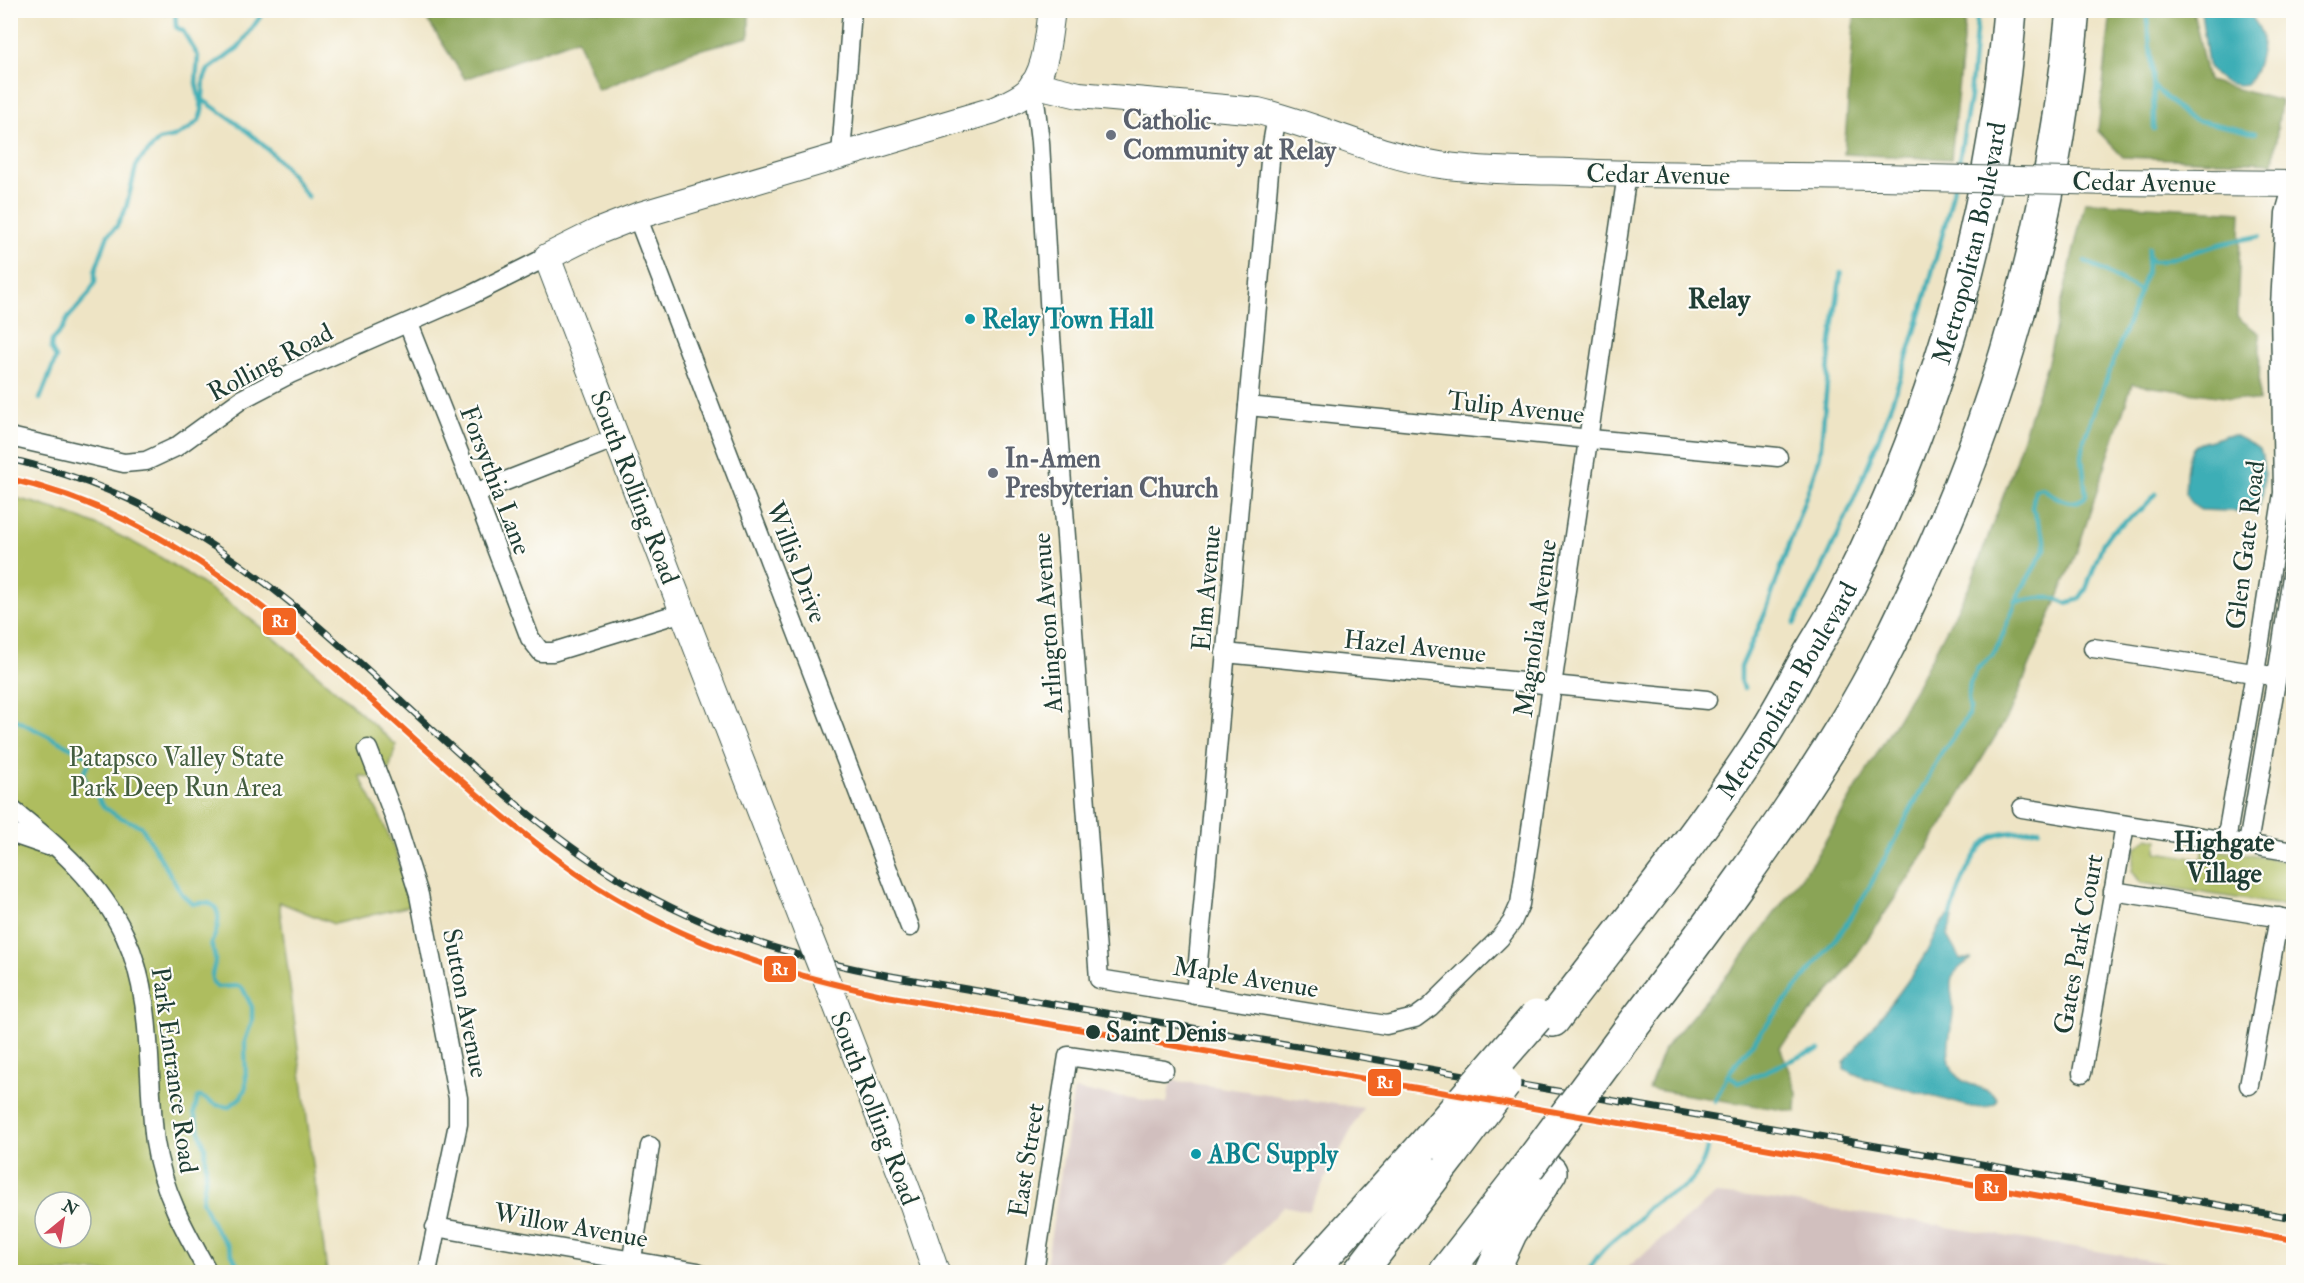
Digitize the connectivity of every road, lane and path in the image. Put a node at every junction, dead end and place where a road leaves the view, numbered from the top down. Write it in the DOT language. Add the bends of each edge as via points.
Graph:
graph roads {
  1 [pos="852,10"];
  2 [pos="1052,10"];
  3 [pos="2010,10"];
  4 [pos="2073,10"];
  5 [pos="1033,84"];
  6 [pos="1278,116"];
  7 [pos="841,155"];
  8 [pos="1627,174"];
  9 [pos="2293,183"];
  10 [pos="637,216"];
  11 [pos="547,257"];
  12 [pos="408,324"];
  13 [pos="1248,406"];
  14 [pos="10,437"];
  15 [pos="616,438"];
  16 [pos="1588,439"];
  17 [pos="1778,457"];
  18 [pos="475,493"];
  19 [pos="2294,562"];
  20 [pos="682,612"];
  21 [pos="2093,648"];
  22 [pos="1225,653"];
  23 [pos="2255,673"];
  24 [pos="2277,676"];
  25 [pos="1553,684"];
  26 [pos="1707,700"];
  27 [pos="368,749"];
  28 [pos="10,808"];
  29 [pos="2022,808"];
  30 [pos="2125,825"];
  31 [pos="10,832"];
  32 [pos="2226,841"];
  33 [pos="2247,844"];
  34 [pos="62,852"];
  35 [pos="2294,852"];
  36 [pos="2113,891"];
  37 [pos="2286,919"];
  38 [pos="910,927"];
  39 [pos="1099,979"];
  40 [pos="1195,994"];
  41 [pos="1386,1025"];
  42 [pos="1164,1070"];
  43 [pos="2082,1073"];
  44 [pos="2249,1085"];
  45 [pos="650,1146"];
  46 [pos="1436,1151"];
  47 [pos="1539,1170"];
  48 [pos="435,1227"];
  49 [pos="631,1267"];
  50 [pos="208,1272"];
  51 [pos="427,1272"];
  52 [pos="698,1272"];
  53 [pos="936,1272"];
  54 [pos="1034,1272"];
  55 [pos="1309,1272"];
  56 [pos="1360,1272"];
  57 [pos="1446,1272"];
  58 [pos="1492,1272"];
  1 -- 7 [label="street"];
  2 -- 5 [label="street" via="1044,55"];
  3 -- 46 [label="highway, Metropolitan Boulevard, bridge" via="1992,151 1968,262 1941,358 1882,516 1843,596 1774,717 1714,808"];
  4 -- 47 [label="highway, bridge" via="2054,158 2030,275 2000,378 1967,470 1898,626 1808,782 1696,941 1639,1034"];
  5 -- 6 [label="street, Cedar Avenue" via="1079,94"];
  5 -- 7 [label="street" via="1017,99 994,110"];
  5 -- 39 [label="street, Arlington Avenue"];
  6 -- 8 [label="street, Cedar Avenue" via="1361,146 1442,165"];
  6 -- 13 [label="street, Elm Avenue" via="1271,150"];
  7 -- 10 [label="street"];
  8 -- 9 [label="street, Cedar Avenue, bridge"];
  8 -- 16 [label="street, Magnolia Avenue"];
  9 -- 23 [label="street, Glen Gate Road" via="2285,213 2280,306 2283,493"];
  10 -- 11 [label="street"];
  10 -- 38 [label="street, Willis Drive"];
  11 -- 12 [label="street, Rolling Road"];
  11 -- 15 [label="street, South Rolling Road"];
  12 -- 14 [label="street, Rolling Road" via="251,394 176,447 146,461 124,463"];
  12 -- 18 [label="street, Forsythia Lane"];
  13 -- 16 [label="street, Tulip Avenue"];
  13 -- 22 [label="street, Elm Avenue"];
  15 -- 18 [label="street"];
  15 -- 20 [label="street, South Rolling Road"];
  16 -- 17 [label="street, Tulip Avenue"];
  16 -- 25 [label="street, Magnolia Avenue"];
  18 -- 20 [label="street, Forsythia Lane" via="530,638 541,652 553,652"];
  19 -- 24 [label="street, Glen Gate Road"];
  20 -- 53 [label="street, South Rolling Road, bridge"];
  21 -- 23 [label="street"];
  22 -- 25 [label="street, Hazel Avenue"];
  22 -- 40 [label="street, Elm Avenue"];
  23 -- 24 [label="street"];
  23 -- 32 [label="street, Glen Gate Road"];
  24 -- 33 [label="street, Glen Gate Road"];
  25 -- 26 [label="street, Hazel Avenue"];
  25 -- 41 [label="street, Magnolia Avenue" via="1520,904 1512,922 1430,1007 1414,1018"];
  27 -- 48 [label="street, Sutton Avenue" via="419,896 456,1074 458,1124"];
  28 -- 34 [label="street, Park Entrance Road"];
  29 -- 30 [label="street"];
  30 -- 32 [label="street"];
  30 -- 36 [label="street, Gates Park Court"];
  31 -- 34 [label="street, Park Entrance Road"];
  32 -- 33 [label="street"];
  33 -- 35 [label="street"];
  34 -- 50 [label="street, Park Entrance Road" via="90,879 126,937 140,980 148,1028 156,1143 164,1181 181,1224"];
  36 -- 37 [label="street"];
  36 -- 43 [label="street, Gates Park Court"];
  37 -- 44 [label="street"];
  39 -- 40 [label="street, Maple Avenue"];
  40 -- 41 [label="street, Maple Avenue"];
  42 -- 54 [label="street, East Street" via="1068,1056"];
  45 -- 49 [label="street"];
  46 -- 55 [label="highway"];
  46 -- 56 [label="highway, Metropolitan Boulevard"];
  47 -- 57 [label="highway"];
  47 -- 58 [label="highway"];
  48 -- 49 [label="street, Willow Avenue"];
  48 -- 51 [label="street, Sutton Avenue"];
  49 -- 52 [label="street, Willow Avenue"];
}
